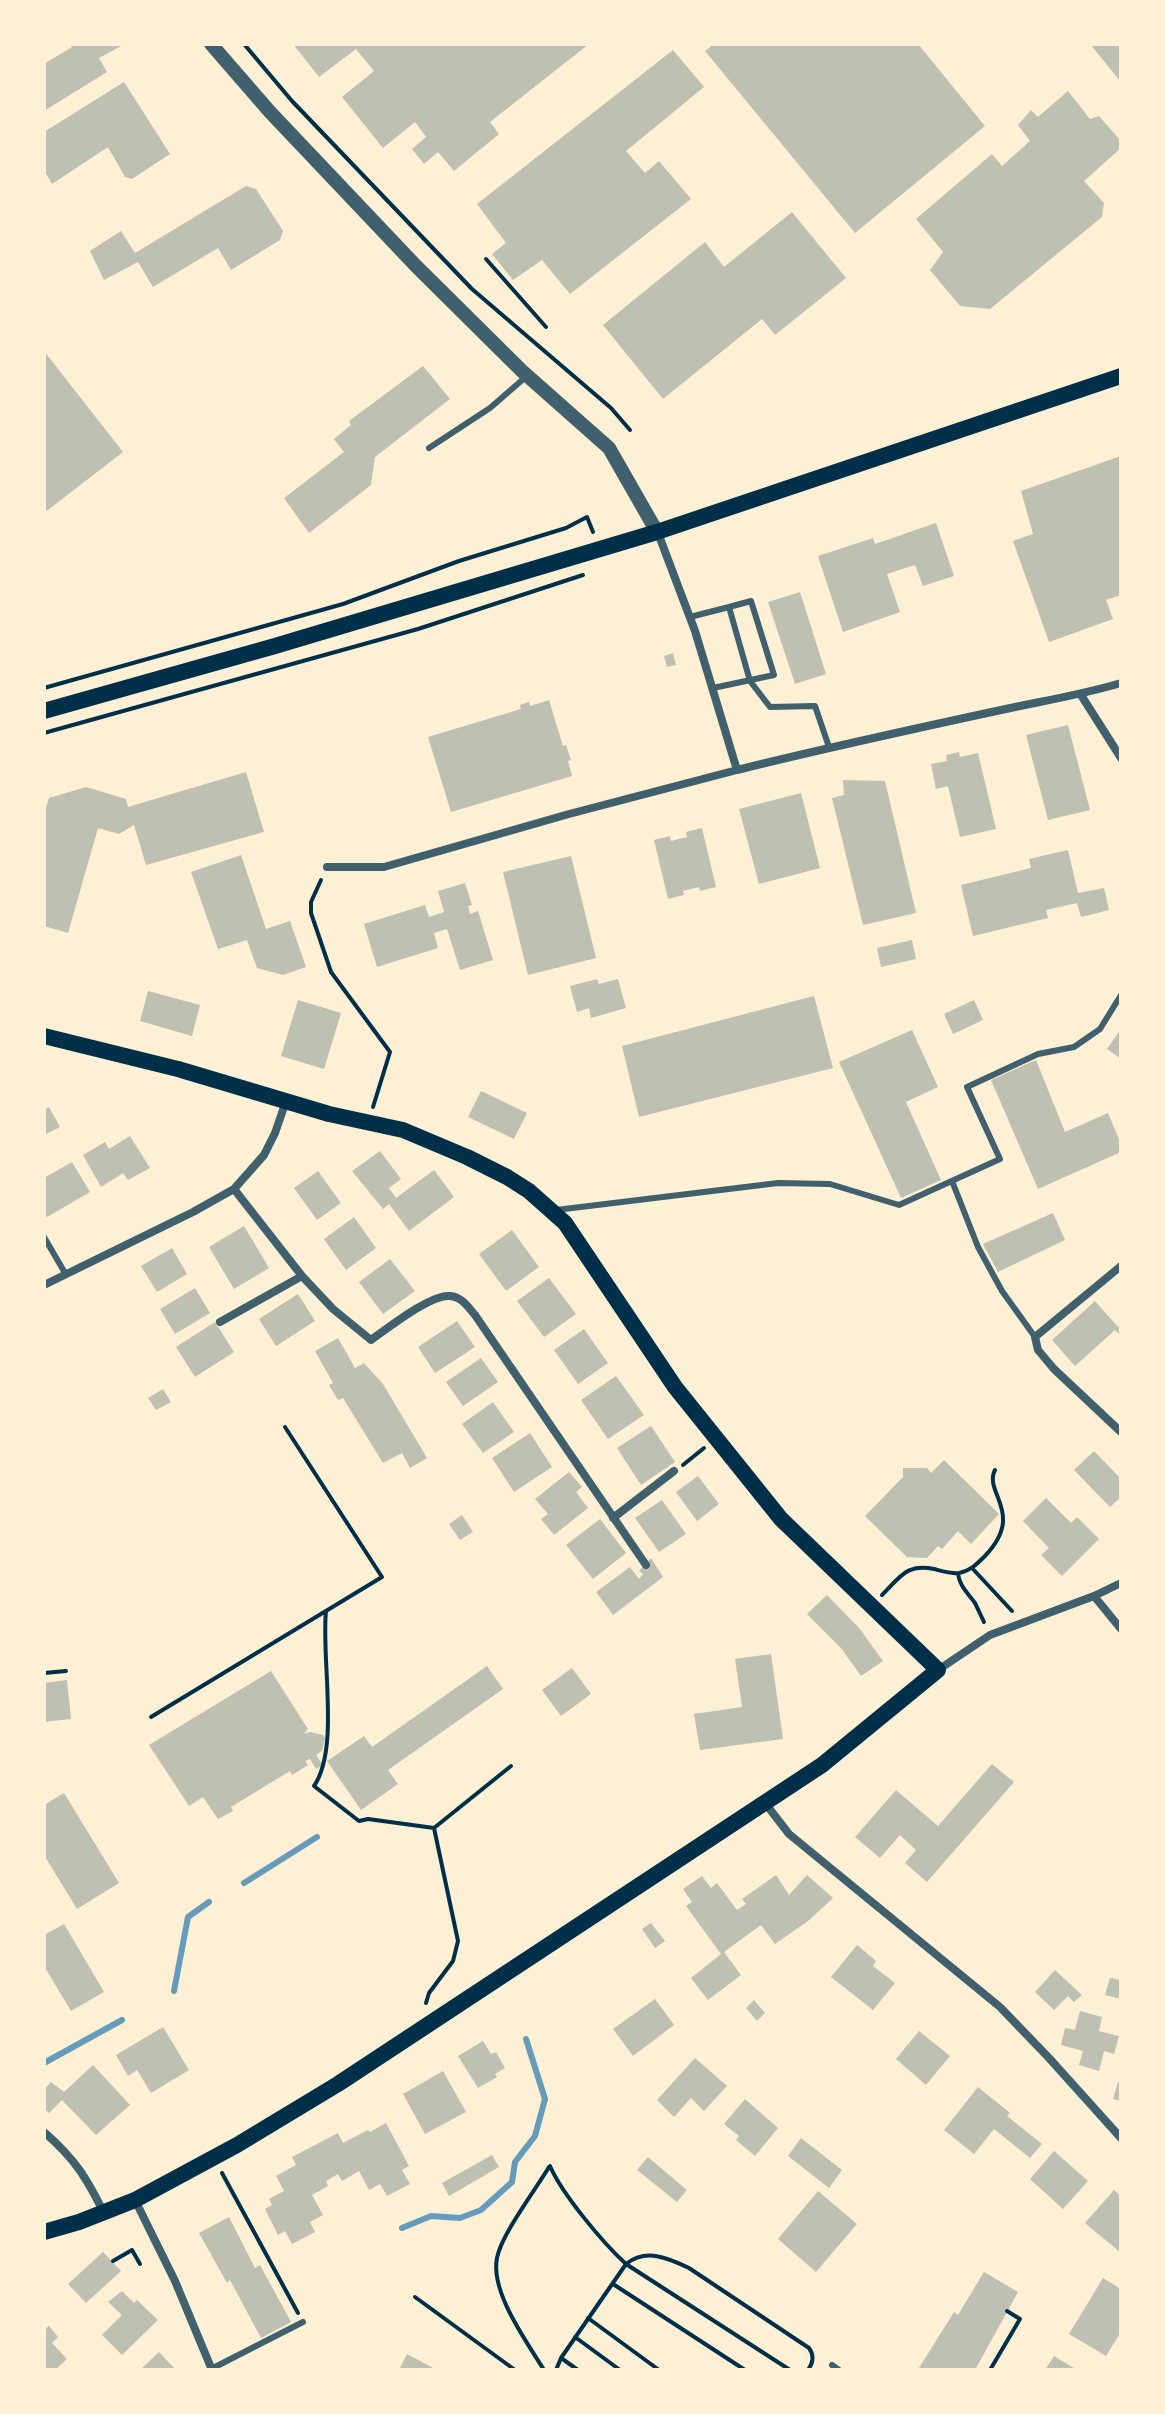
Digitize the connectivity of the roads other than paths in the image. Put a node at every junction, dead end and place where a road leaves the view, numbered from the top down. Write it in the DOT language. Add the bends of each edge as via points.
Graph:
graph roads {
  1 [pos="211,44"];
  2 [pos="528,375"];
  3 [pos="1121,376"];
  4 [pos="429,448"];
  5 [pos="657,532"];
  6 [pos="729,607"];
  7 [pos="690,617"];
  8 [pos="750,681"];
  9 [pos="1121,683"];
  10 [pos="713,688"];
  11 [pos="1081,695"];
  12 [pos="44,711"];
  13 [pos="829,747"];
  14 [pos="1121,758"];
  15 [pos="737,770"];
  16 [pos="327,867"];
  17 [pos="1121,995"];
  18 [pos="44,1036"];
  19 [pos="286,1101"];
  20 [pos="952,1181"];
  21 [pos="234,1189"];
  22 [pos="552,1210"];
  23 [pos="44,1237"];
  24 [pos="1121,1266"];
  25 [pos="65,1273"];
  26 [pos="302,1276"];
  27 [pos="44,1285"];
  28 [pos="220,1322"];
  29 [pos="1035,1337"];
  30 [pos="1121,1432"];
  31 [pos="674,1471"];
  32 [pos="613,1518"];
  33 [pos="646,1565"];
  34 [pos="1121,1583"];
  35 [pos="1094,1596"];
  36 [pos="1121,1629"];
  37 [pos="938,1670"];
  38 [pos="764,1803"];
  39 [pos="44,2132"];
  40 [pos="1121,2138"];
  41 [pos="135,2200"];
  42 [pos="104,2213"];
  43 [pos="44,2232"];
  44 [pos="303,2322"];
  45 [pos="832,2365"];
  46 [pos="211,2370"];
  47 [pos="839,2370"];
  1 -- 2 [label="street" via="357,206"];
  2 -- 4 [label="lane" via="490,408"];
  2 -- 5 [label="street" via="609,448"];
  3 -- 5 [label="main road"];
  5 -- 7 [label="street"];
  5 -- 12 [label="main road"];
  6 -- 7 [label="lane"];
  6 -- 8 [label="lane"];
  6 -- 8 [label="lane" via="751,601 774,675"];
  7 -- 10 [label="street"];
  8 -- 10 [label="lane"];
  8 -- 13 [label="lane" via="770,707 815,706"];
  9 -- 11 [label="street"];
  10 -- 15 [label="street"];
  11 -- 13 [label="street"];
  11 -- 14 [label="street"];
  13 -- 15 [label="street"];
  15 -- 16 [label="street" via="384,867"];
  17 -- 20 [label="lane" via="1100,1029 1074,1047 1038,1054 967,1087 1000,1159"];
  18 -- 19 [label="main road"];
  19 -- 21 [label="street" via="264,1155"];
  19 -- 22 [label="main road" via="403,1130 507,1177"];
  20 -- 22 [label="lane" via="899,1205 830,1184 778,1183"];
  20 -- 29 [label="lane" via="978,1247"];
  21 -- 25 [label="street"];
  21 -- 26 [label="street"];
  22 -- 37 [label="main road" via="675,1387 781,1519"];
  23 -- 25 [label="lane"];
  24 -- 29 [label="street"];
  25 -- 27 [label="street"];
  26 -- 28 [label="street"];
  26 -- 32 [label="street" via="371,1340 430,1302 448,1295 462,1300"];
  29 -- 30 [label="street" via="1038,1350 1054,1369"];
  31 -- 32 [label="street"];
  32 -- 33 [label="street"];
  34 -- 35 [label="street"];
  35 -- 36 [label="street"];
  35 -- 37 [label="street" via="990,1635"];
  37 -- 38 [label="main road" via="822,1765"];
  38 -- 40 [label="street" via="789,1834 1000,2007"];
  38 -- 41 [label="main road" via="432,2024 258,2133"];
  39 -- 42 [label="street" via="82,2171"];
  41 -- 42 [label="main road"];
  41 -- 46 [label="street"];
  42 -- 43 [label="main road"];
  44 -- 46 [label="lane"];
  45 -- 47 [label="lane"];
}
